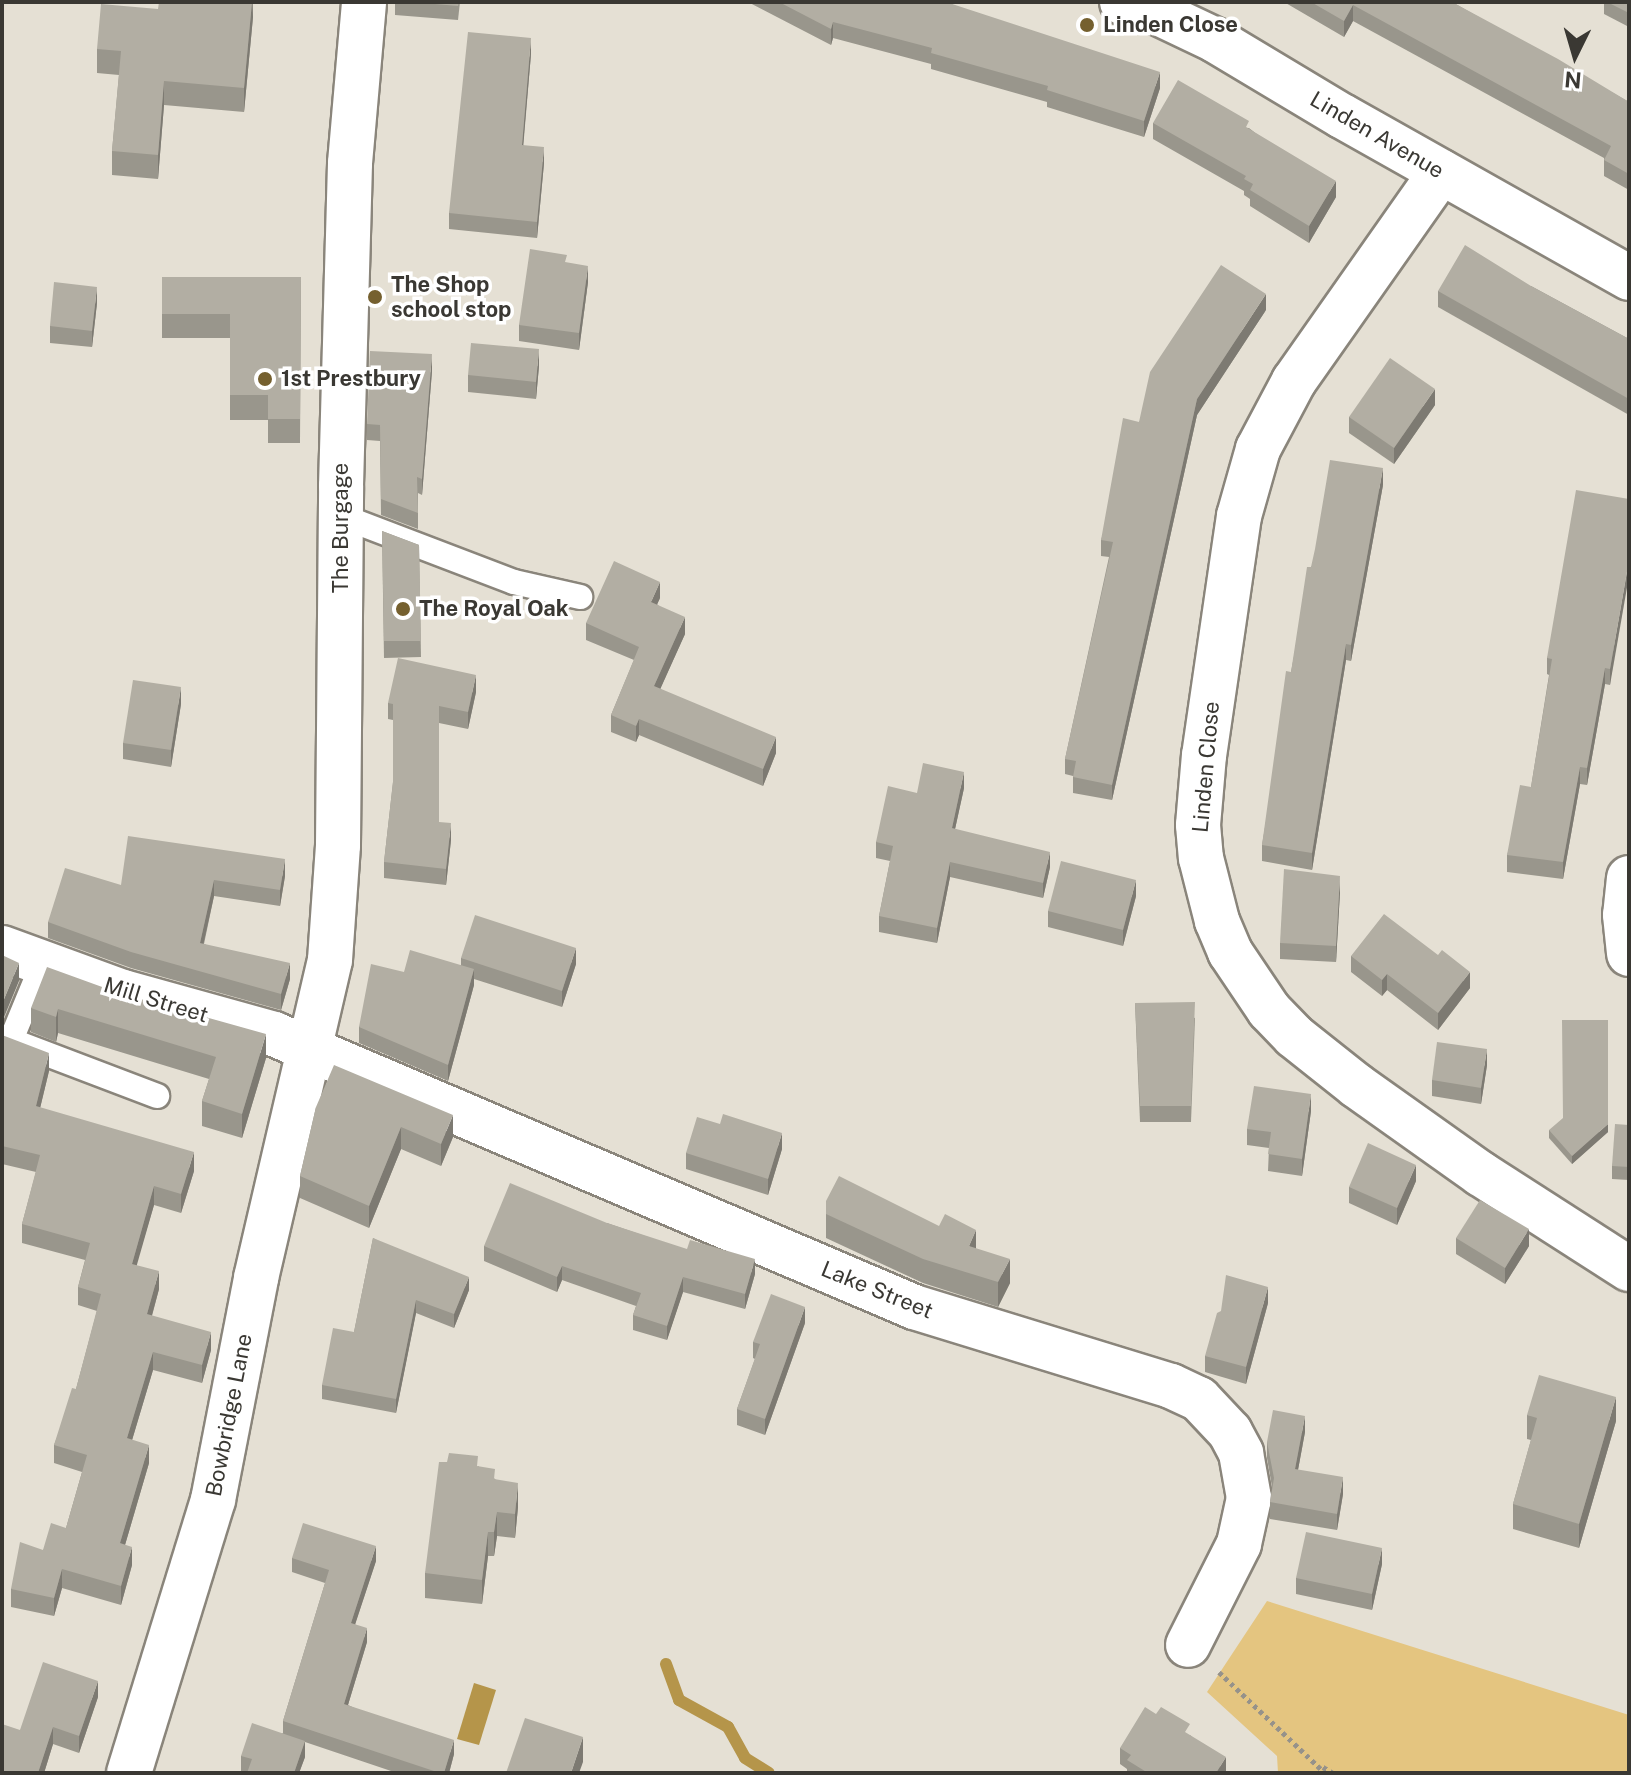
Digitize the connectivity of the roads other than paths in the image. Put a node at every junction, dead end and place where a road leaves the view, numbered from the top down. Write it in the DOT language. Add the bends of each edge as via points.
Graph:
graph roads {
  1 [pos="364,2"];
  2 [pos="1122,2"];
  3 [pos="1441,172"];
  4 [pos="1629,278"];
  5 [pos="341,516"];
  6 [pos="580,597"];
  7 [pos="1629,878"];
  8 [pos="2,948"];
  9 [pos="1629,954"];
  10 [pos="42,965"];
  11 [pos="7,1038"];
  12 [pos="309,1052"];
  13 [pos="157,1096"];
  14 [pos="1629,1269"];
  15 [pos="1188,1645"];
  16 [pos="129,1773"];
  1 -- 5 [label="street, The Burgage" via="350,163"];
  2 -- 3 [label="street, Linden Avenue" via="1191,27"];
  3 -- 4 [label="street, Linden Avenue"];
  3 -- 14 [label="street, Linden Close" via="1294,381 1254,460 1239,516 1204,755 1201,858 1230,952 1269,1010 1294,1036 1481,1174"];
  5 -- 6 [label="lane" via="514,582"];
  5 -- 12 [label="street, The Burgage" via="338,845 330,960"];
  7 -- 9 [label="street"];
  8 -- 10 [label="street, Mill Street"];
  10 -- 11 [label="lane"];
  10 -- 12 [label="street, Mill Street" via="274,1034"];
  11 -- 13 [label="lane"];
  12 -- 15 [label="street, Lake Street" via="914,1307 1199,1399 1230,1432 1244,1464 1249,1498 1239,1544"];
  12 -- 16 [label="street, Bowbridge Lane" via="256,1278 213,1500"];
}
